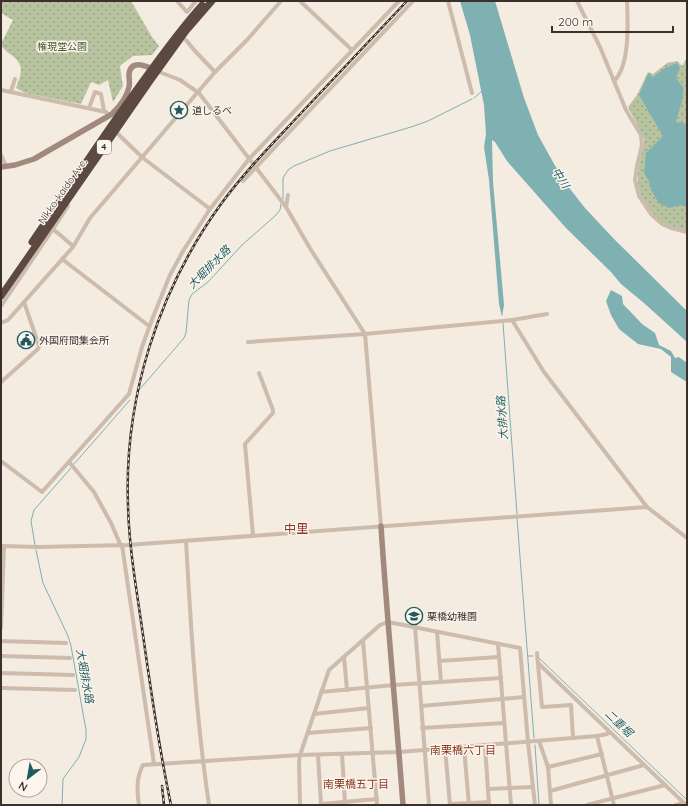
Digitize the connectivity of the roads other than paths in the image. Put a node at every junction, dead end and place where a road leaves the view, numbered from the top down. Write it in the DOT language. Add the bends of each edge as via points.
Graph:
graph roads {
  1 [pos="177,1"];
  2 [pos="196,1"];
  3 [pos="205,1"];
  4 [pos="212,1"];
  5 [pos="281,1"];
  6 [pos="300,1"];
  7 [pos="399,1"];
  8 [pos="413,1"];
  9 [pos="448,1"];
  10 [pos="577,1"];
  11 [pos="627,1"];
  12 [pos="186,40"];
  13 [pos="352,50"];
  14 [pos="154,69"];
  15 [pos="215,72"];
  16 [pos="15,79"];
  17 [pos="614,81"];
  18 [pos="1,90"];
  19 [pos="11,92"];
  20 [pos="199,93"];
  21 [pos="472,93"];
  22 [pos="89,108"];
  23 [pos="104,111"];
  24 [pos="109,116"];
  25 [pos="101,120"];
  26 [pos="108,126"];
  27 [pos="117,133"];
  28 [pos="1,155"];
  29 [pos="143,158"];
  30 [pos="250,159"];
  31 [pos="4,167"];
  32 [pos="256,167"];
  33 [pos="243,181"];
  34 [pos="288,195"];
  35 [pos="70,196"];
  36 [pos="286,207"];
  37 [pos="210,209"];
  38 [pos="53,230"];
  39 [pos="687,232"];
  40 [pos="74,246"];
  41 [pos="62,259"];
  42 [pos="1,289"];
  43 [pos="1,296"];
  44 [pos="24,302"];
  45 [pos="1,306"];
  46 [pos="547,314"];
  47 [pos="510,320"];
  48 [pos="1,323"];
  49 [pos="149,326"];
  50 [pos="365,334"];
  51 [pos="248,342"];
  52 [pos="260,373"];
  53 [pos="1,382"];
  54 [pos="1,461"];
  55 [pos="70,463"];
  56 [pos="647,507"];
  57 [pos="381,526"];
  58 [pos="253,535"];
  59 [pos="687,538"];
  60 [pos="186,541"];
  61 [pos="121,545"];
  62 [pos="2,546"];
  63 [pos="388,622"];
  64 [pos="1,628"];
  65 [pos="415,628"];
  66 [pos="437,632"];
  67 [pos="1,641"];
  68 [pos="363,641"];
  69 [pos="66,643"];
  70 [pos="498,644"];
  71 [pos="537,653"];
  72 [pos="1,656"];
  73 [pos="344,657"];
  74 [pos="499,657"];
  75 [pos="70,658"];
  76 [pos="439,661"];
  77 [pos="538,663"];
  78 [pos="1,673"];
  79 [pos="73,674"];
  80 [pos="501,678"];
  81 [pos="441,682"];
  82 [pos="419,683"];
  83 [pos="394,685"];
  84 [pos="1,688"];
  85 [pos="368,688"];
  86 [pos="75,690"];
  87 [pos="347,690"];
  88 [pos="321,692"];
  89 [pos="524,697"];
  90 [pos="502,699"];
  91 [pos="421,706"];
  92 [pos="369,708"];
  93 [pos="314,714"];
  94 [pos="504,723"];
  95 [pos="371,728"];
  96 [pos="422,728"];
  97 [pos="609,732"];
  98 [pos="308,733"];
  99 [pos="597,736"];
  100 [pos="573,738"];
  101 [pos="539,741"];
  102 [pos="529,742"];
  103 [pos="505,744"];
  104 [pos="485,746"];
  105 [pos="445,748"];
  106 [pos="464,748"];
  107 [pos="424,750"];
  108 [pos="399,752"];
  109 [pos="373,753"];
  110 [pos="342,754"];
  111 [pos="602,754"];
  112 [pos="300,755"];
  113 [pos="318,755"];
  114 [pos="203,762"];
  115 [pos="154,764"];
  116 [pos="644,765"];
  117 [pos="548,767"];
  118 [pos="607,775"];
  119 [pos="665,785"];
  120 [pos="533,787"];
  121 [pos="488,789"];
  122 [pos="510,789"];
  123 [pos="550,791"];
  124 [pos="612,798"];
  125 [pos="377,799"];
  126 [pos="345,803"];
  127 [pos="489,803"];
  128 [pos="469,804"];
  129 [pos="685,804"];
  130 [pos="139,805"];
  131 [pos="209,805"];
  132 [pos="300,805"];
  133 [pos="321,805"];
  134 [pos="377,805"];
  135 [pos="403,805"];
  136 [pos="429,805"];
  137 [pos="450,805"];
  138 [pos="511,805"];
  139 [pos="535,805"];
  140 [pos="551,805"];
  141 [pos="587,805"];
  142 [pos="614,805"];
  143 [pos="676,805"];
  1 -- 2 [label="street" via="187,12"];
  3 -- 14 [label="highway, Nikko-kaido Ave. / 4" via="184,24"];
  4 -- 14 [label="highway, Nikko-kaido Ave. / 4"];
  5 -- 15 [label="street"];
  6 -- 13 [label="street"];
  7 -- 13 [label="street"];
  8 -- 32 [label="street"];
  9 -- 21 [label="street"];
  10 -- 17 [label="street"];
  11 -- 17 [label="street" via="626,50 620,72"];
  12 -- 15 [label="street"];
  13 -- 30 [label="street"];
  14 -- 20 [label="street" via="180,80"];
  14 -- 24 [label="street" via="138,64 132,68 129,89 119,107"];
  14 -- 35 [label="highway, Nikko-kaido Ave. / 4"];
  14 -- 42 [label="highway, Nikko-kaido Ave. / 4" via="107,131"];
  15 -- 20 [label="street"];
  16 -- 19 [label="street"];
  17 -- 39 [label="street" via="642,140 635,180 639,196 651,214 662,224"];
  18 -- 19 [label="street"];
  19 -- 22 [label="street"];
  20 -- 29 [label="street"];
  20 -- 30 [label="street"];
  22 -- 23 [label="street"];
  22 -- 23 [label="street" via="95,92 101,94"];
  23 -- 24 [label="street"];
  24 -- 25 [label="street"];
  25 -- 26 [label="street"];
  25 -- 31 [label="street" via="34,159"];
  27 -- 29 [label="street"];
  28 -- 31 [label="street"];
  29 -- 37 [label="street"];
  29 -- 40 [label="street" via="90,218"];
  30 -- 32 [label="street"];
  30 -- 37 [label="street"];
  32 -- 33 [label="street"];
  32 -- 36 [label="street"];
  34 -- 36 [label="street"];
  35 -- 38 [label="street" via="72,197"];
  35 -- 43 [label="highway, Nikko-kaido Ave. / 4"];
  36 -- 50 [label="street"];
  37 -- 49 [label="street" via="170,275"];
  38 -- 40 [label="street"];
  38 -- 45 [label="street"];
  40 -- 41 [label="street"];
  41 -- 44 [label="street"];
  41 -- 49 [label="street"];
  44 -- 48 [label="street" via="8,320"];
  44 -- 53 [label="street" via="39,346"];
  46 -- 47 [label="street"];
  47 -- 50 [label="street"];
  47 -- 56 [label="street" via="549,378"];
  49 -- 55 [label="street" via="129,394"];
  50 -- 51 [label="street"];
  50 -- 57 [label="street"];
  52 -- 58 [label="street" via="273,410 245,444"];
  54 -- 55 [label="street" via="42,492"];
  55 -- 61 [label="street" via="94,492"];
  56 -- 57 [label="street"];
  56 -- 59 [label="street"];
  57 -- 58 [label="street"];
  57 -- 63 [label="street"];
  58 -- 60 [label="street"];
  60 -- 61 [label="street"];
  60 -- 114 [label="street"];
  61 -- 62 [label="street"];
  61 -- 115 [label="street"];
  62 -- 64 [label="street"];
  63 -- 65 [label="street"];
  63 -- 68 [label="street"];
  63 -- 83 [label="street"];
  65 -- 66 [label="street"];
  65 -- 82 [label="street"];
  66 -- 70 [label="street"];
  66 -- 76 [label="street"];
  67 -- 69 [label="street"];
  68 -- 73 [label="street"];
  68 -- 85 [label="street"];
  70 -- 74 [label="street"];
  70 -- 89 [label="street" via="520,648"];
  71 -- 77 [label="street"];
  72 -- 75 [label="street"];
  73 -- 87 [label="street"];
  73 -- 88 [label="street" via="329,670"];
  74 -- 76 [label="street"];
  74 -- 80 [label="street"];
  76 -- 81 [label="street"];
  77 -- 97 [label="street"];
  77 -- 100 [label="street" via="542,707 571,705"];
  78 -- 79 [label="street"];
  80 -- 81 [label="street"];
  80 -- 90 [label="street"];
  81 -- 82 [label="street"];
  82 -- 83 [label="street"];
  82 -- 91 [label="street"];
  83 -- 85 [label="street"];
  83 -- 108 [label="street"];
  84 -- 86 [label="street"];
  85 -- 87 [label="street"];
  85 -- 92 [label="street"];
  87 -- 88 [label="street"];
  88 -- 93 [label="street"];
  89 -- 90 [label="street"];
  89 -- 102 [label="street"];
  90 -- 91 [label="street"];
  90 -- 94 [label="street"];
  91 -- 96 [label="street"];
  92 -- 93 [label="street"];
  92 -- 95 [label="street"];
  93 -- 98 [label="street"];
  94 -- 96 [label="street"];
  94 -- 103 [label="street"];
  95 -- 98 [label="street"];
  95 -- 109 [label="street"];
  96 -- 107 [label="street"];
  97 -- 99 [label="street"];
  97 -- 116 [label="street"];
  98 -- 112 [label="street"];
  99 -- 100 [label="street"];
  99 -- 111 [label="street"];
  100 -- 101 [label="street"];
  101 -- 102 [label="street"];
  101 -- 117 [label="street"];
  102 -- 103 [label="street"];
  102 -- 120 [label="street"];
  103 -- 104 [label="street"];
  103 -- 122 [label="street"];
  104 -- 106 [label="street"];
  104 -- 121 [label="street"];
  105 -- 106 [label="street"];
  105 -- 107 [label="street"];
  105 -- 137 [label="street"];
  106 -- 128 [label="street"];
  107 -- 108 [label="street"];
  107 -- 136 [label="street"];
  108 -- 109 [label="street"];
  108 -- 135 [label="street"];
  109 -- 110 [label="street"];
  109 -- 125 [label="street"];
  110 -- 113 [label="street"];
  110 -- 126 [label="street"];
  111 -- 117 [label="street"];
  111 -- 118 [label="street"];
  112 -- 113 [label="street"];
  112 -- 114 [label="street"];
  112 -- 132 [label="street"];
  113 -- 133 [label="street"];
  114 -- 115 [label="street"];
  114 -- 131 [label="street"];
  115 -- 130 [label="street" via="143,766 140,772 137,785"];
  116 -- 118 [label="street"];
  116 -- 119 [label="street"];
  117 -- 123 [label="street"];
  118 -- 123 [label="street"];
  118 -- 124 [label="street"];
  119 -- 124 [label="street"];
  119 -- 129 [label="street"];
  120 -- 122 [label="street"];
  120 -- 139 [label="street"];
  121 -- 122 [label="street"];
  121 -- 127 [label="street"];
  122 -- 138 [label="street"];
  123 -- 140 [label="street"];
  124 -- 141 [label="street"];
  124 -- 142 [label="street"];
  125 -- 126 [label="street"];
  125 -- 134 [label="street"];
  126 -- 133 [label="street"];
  127 -- 128 [label="street"];
  128 -- 137 [label="street"];
  129 -- 143 [label="street"];
}
